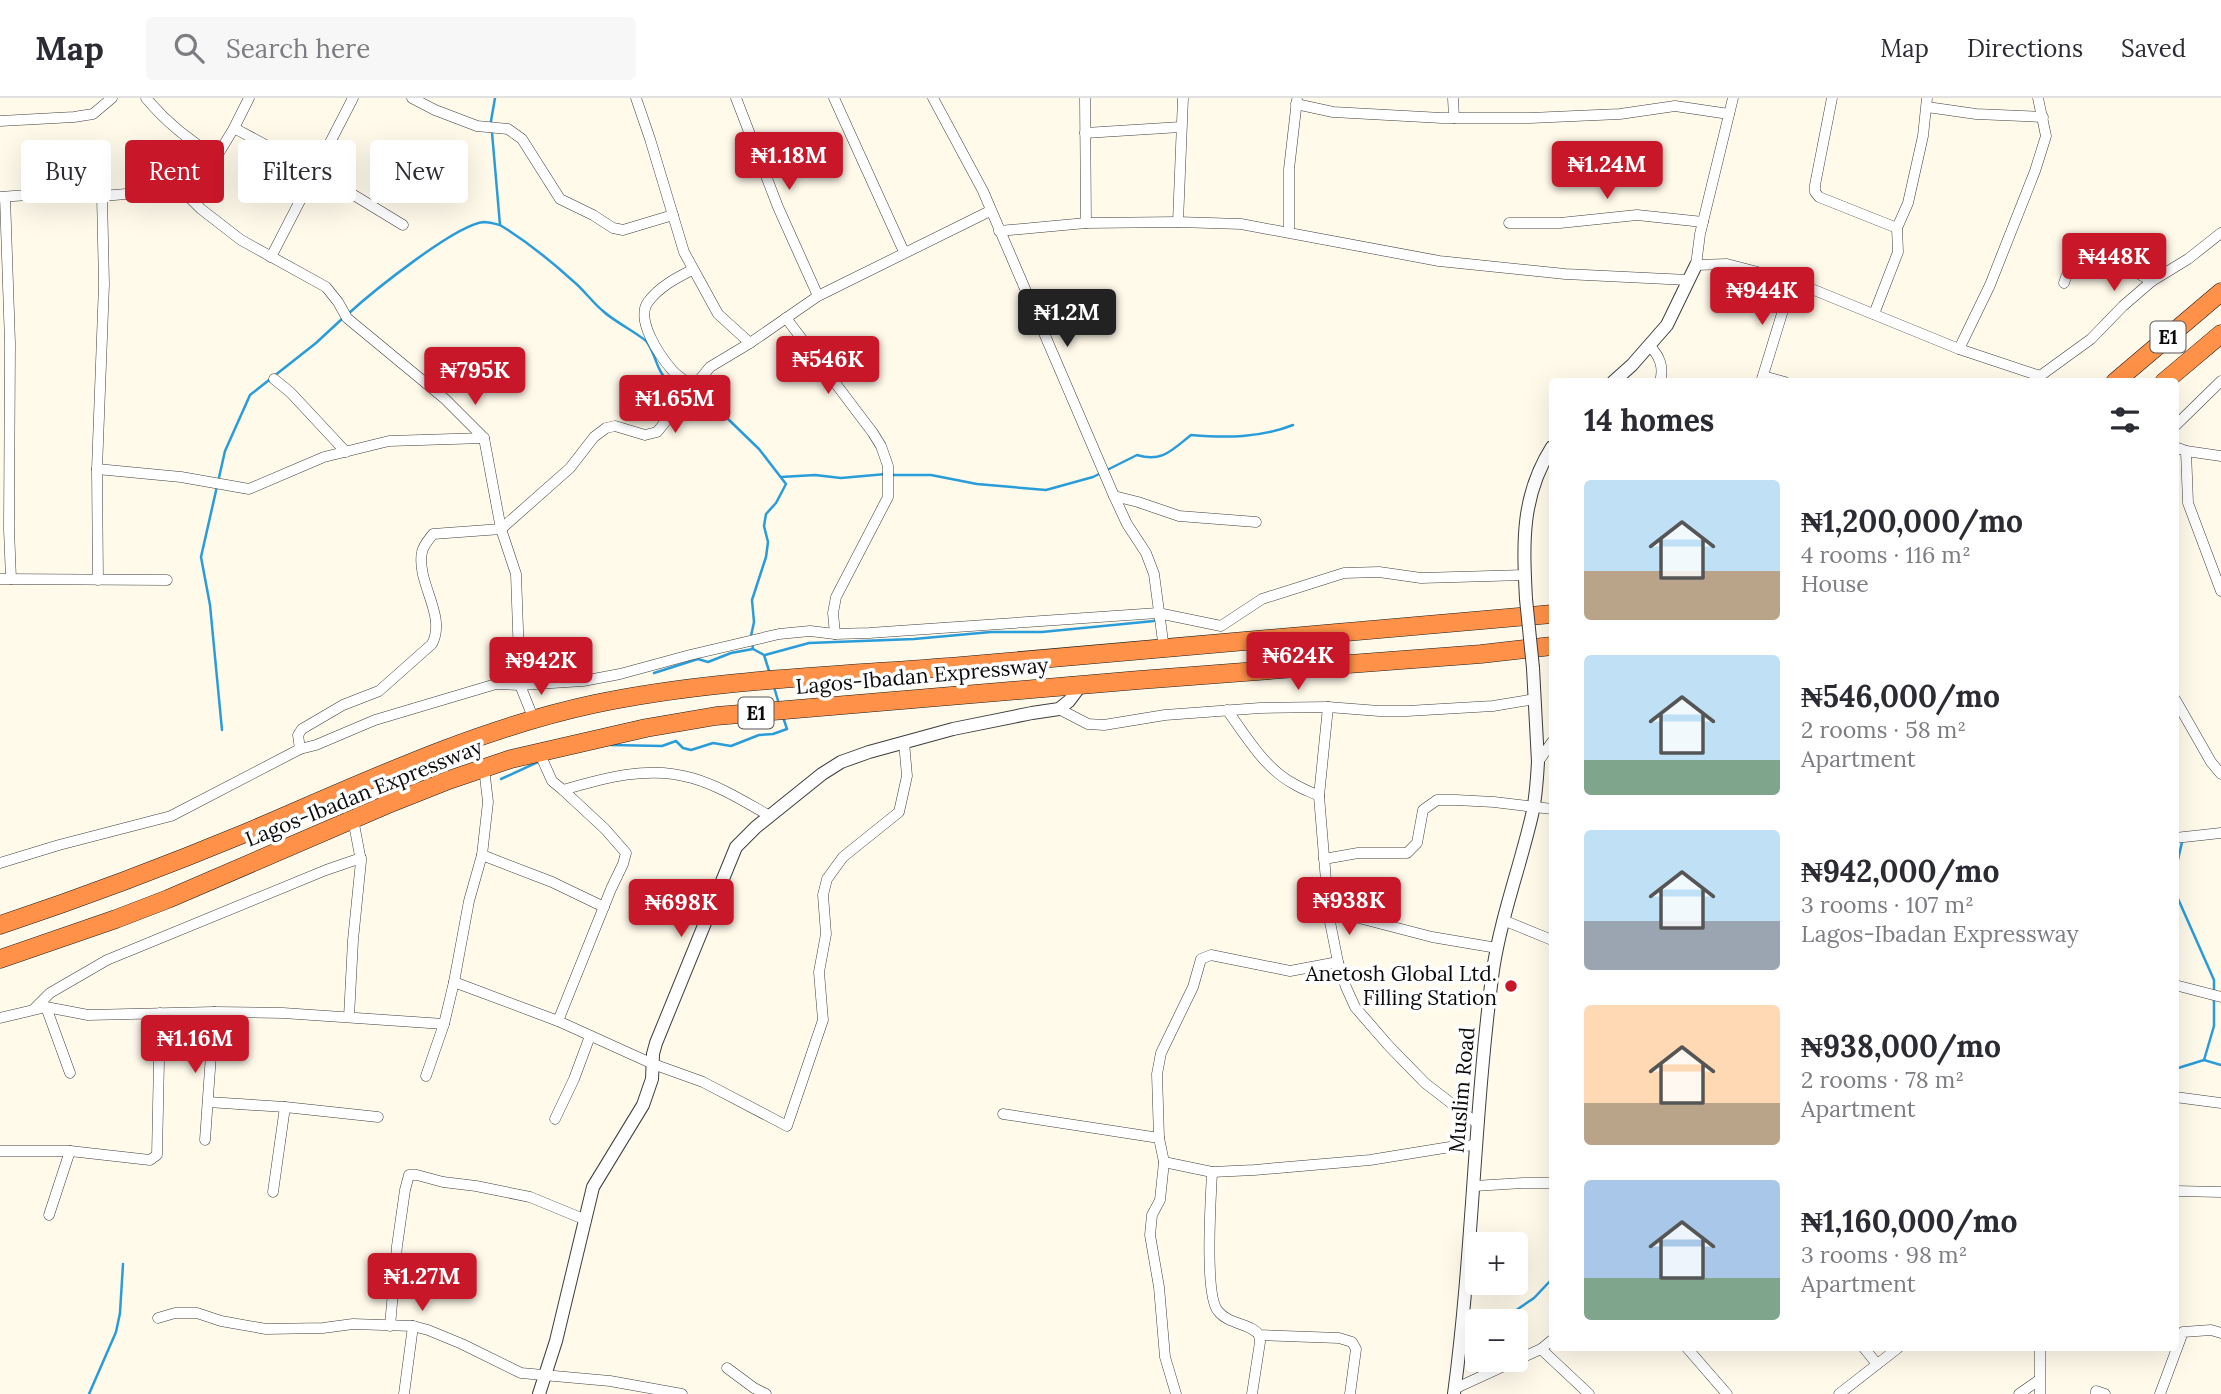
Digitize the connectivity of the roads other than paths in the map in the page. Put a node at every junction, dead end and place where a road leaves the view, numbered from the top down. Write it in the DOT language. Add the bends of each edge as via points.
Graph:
graph roads {
  1 [pos="112,98"];
  2 [pos="146,98"];
  3 [pos="249,98"];
  4 [pos="353,98"];
  5 [pos="412,98"];
  6 [pos="636,98"];
  7 [pos="736,98"];
  8 [pos="834,98"];
  9 [pos="933,98"];
  10 [pos="1085,98"];
  11 [pos="1183,98"];
  12 [pos="1453,98"];
  13 [pos="1733,98"];
  14 [pos="1832,98"];
  15 [pos="2038,98"];
  16 [pos="1297,101"];
  17 [pos="1927,103"];
  18 [pos="1729,114"];
  19 [pos="2043,117"];
  20 [pos="1454,118"];
  21 [pos="0,121"];
  22 [pos="1181,127"];
  23 [pos="234,128"];
  24 [pos="1085,133"];
  25 [pos="189,140"];
  26 [pos="256,140"];
  27 [pos="332,140"];
  28 [pos="224,143"];
  29 [pos="21,196"];
  30 [pos="356,196"];
  31 [pos="2,197"];
  32 [pos="102,203"];
  33 [pos="196,203"];
  34 [pos="300,203"];
  35 [pos="990,211"];
  36 [pos="673,215"];
  37 [pos="1178,222"];
  38 [pos="1703,222"];
  39 [pos="1086,223"];
  40 [pos="1509,223"];
  41 [pos="403,225"];
  42 [pos="1897,229"];
  43 [pos="999,231"];
  44 [pos="1289,232"];
  45 [pos="2221,233"];
  46 [pos="904,252"];
  47 [pos="271,257"];
  48 [pos="1696,265"];
  49 [pos="692,270"];
  50 [pos="1688,280"];
  51 [pos="1792,281"];
  52 [pos="2152,281"];
  53 [pos="2064,283"];
  54 [pos="2221,292"];
  55 [pos="818,296"];
  56 [pos="1874,314"];
  57 [pos="786,318"];
  58 [pos="2221,334"];
  59 [pos="750,343"];
  60 [pos="1650,346"];
  61 [pos="1959,349"];
  62 [pos="1617,378"];
  63 [pos="1661,378"];
  64 [pos="1762,378"];
  65 [pos="2036,378"];
  66 [pos="2040,378"];
  67 [pos="2120,378"];
  68 [pos="2169,378"];
  69 [pos="274,379"];
  70 [pos="2221,381"];
  71 [pos="695,386"];
  72 [pos="2179,422"];
  73 [pos="484,438"];
  74 [pos="2179,448"];
  75 [pos="2186,451"];
  76 [pos="346,452"];
  77 [pos="1549,453"];
  78 [pos="2221,456"];
  79 [pos="97,469"];
  80 [pos="1114,496"];
  81 [pos="1256,522"];
  82 [pos="4,529"];
  83 [pos="501,529"];
  84 [pos="1524,575"];
  85 [pos="6,579"];
  86 [pos="98,580"];
  87 [pos="167,580"];
  88 [pos="2221,591"];
  89 [pos="1158,613"];
  90 [pos="1549,614"];
  91 [pos="835,634"];
  92 [pos="1549,646"];
  93 [pos="1164,649"];
  94 [pos="520,685"];
  95 [pos="1081,685"];
  96 [pos="1535,699"];
  97 [pos="2179,706"];
  98 [pos="1328,707"];
  99 [pos="1059,709"];
  100 [pos="1227,710"];
  101 [pos="534,720"];
  102 [pos="904,742"];
  103 [pos="1549,746"];
  104 [pos="300,749"];
  105 [pos="539,752"];
  106 [pos="1538,762"];
  107 [pos="484,768"];
  108 [pos="2221,774"];
  109 [pos="563,790"];
  110 [pos="1319,796"];
  111 [pos="1534,806"];
  112 [pos="1549,808"];
  113 [pos="770,816"];
  114 [pos="353,819"];
  115 [pos="2221,833"];
  116 [pos="2179,838"];
  117 [pos="482,855"];
  118 [pos="361,858"];
  119 [pos="1324,859"];
  120 [pos="0,863"];
  121 [pos="604,908"];
  122 [pos="1329,916"];
  123 [pos="1503,920"];
  124 [pos="0,925"];
  125 [pos="1549,939"];
  126 [pos="1497,948"];
  127 [pos="0,959"];
  128 [pos="1338,962"];
  129 [pos="454,982"];
  130 [pos="2179,986"];
  131 [pos="2221,997"];
  132 [pos="40,1007"];
  133 [pos="215,1012"];
  134 [pos="159,1013"];
  135 [pos="349,1017"];
  136 [pos="0,1018"];
  137 [pos="558,1021"];
  138 [pos="444,1024"];
  139 [pos="590,1035"];
  140 [pos="653,1064"];
  141 [pos="70,1073"];
  142 [pos="426,1076"];
  143 [pos="2179,1098"];
  144 [pos="208,1102"];
  145 [pos="2221,1103"];
  146 [pos="285,1107"];
  147 [pos="1003,1114"];
  148 [pos="378,1117"];
  149 [pos="555,1119"];
  150 [pos="1478,1124"];
  151 [pos="1159,1138"];
  152 [pos="205,1140"];
  153 [pos="1476,1145"];
  154 [pos="0,1151"];
  155 [pos="70,1151"];
  156 [pos="1164,1162"];
  157 [pos="1212,1171"];
  158 [pos="1549,1184"];
  159 [pos="1474,1186"];
  160 [pos="2179,1191"];
  161 [pos="273,1192"];
  162 [pos="2221,1192"];
  163 [pos="49,1215"];
  164 [pos="586,1220"];
  165 [pos="158,1318"];
  166 [pos="390,1326"];
  167 [pos="413,1326"];
  168 [pos="2221,1333"];
  169 [pos="1259,1335"];
  170 [pos="1549,1342"];
  171 [pos="2179,1343"];
  172 [pos="1541,1349"];
  173 [pos="1690,1351"];
  174 [pos="1866,1351"];
  175 [pos="1894,1351"];
  176 [pos="2040,1351"];
  177 [pos="2176,1351"];
  178 [pos="1877,1364"];
  179 [pos="727,1368"];
  180 [pos="544,1376"];
  181 [pos="2039,1380"];
  182 [pos="1454,1391"];
  183 [pos="1844,1392"];
  184 [pos="404,1394"];
  185 [pos="539,1394"];
  186 [pos="682,1394"];
  187 [pos="766,1394"];
  188 [pos="1176,1394"];
  189 [pos="1252,1394"];
  190 [pos="1350,1394"];
  191 [pos="1588,1394"];
  192 [pos="1727,1394"];
  193 [pos="2019,1394"];
  194 [pos="2040,1394"];
  195 [pos="2095,1394"];
  196 [pos="2105,1394"];
  197 [pos="2160,1394"];
  1 -- 21 [label="street" via="93,114"];
  2 -- 25 [label="street"];
  3 -- 23 [label="street"];
  4 -- 27 [label="street"];
  5 -- 36 [label="street" via="477,126 508,129 522,139 560,199 613,228 623,230"];
  6 -- 36 [label="street"];
  7 -- 55 [label="street"];
  8 -- 46 [label="street"];
  9 -- 35 [label="street"];
  10 -- 24 [label="street"];
  11 -- 22 [label="street"];
  12 -- 20 [label="street"];
  13 -- 18 [label="street"];
  14 -- 42 [label="street" via="1815,192"];
  15 -- 19 [label="street"];
  16 -- 20 [label="street" via="1333,113"];
  16 -- 44 [label="street" via="1289,169"];
  17 -- 19 [label="street" via="1976,114"];
  17 -- 42 [label="street" via="1908,203"];
  18 -- 20 [label="street" via="1675,106 1620,114"];
  18 -- 38 [label="street"];
  19 -- 61 [label="street" via="2046,136 2035,171"];
  22 -- 24 [label="street"];
  22 -- 37 [label="street"];
  23 -- 26 [label="street"];
  23 -- 28 [label="street"];
  24 -- 39 [label="street"];
  29 -- 31 [label="street"];
  30 -- 41 [label="street"];
  31 -- 82 [label="street" via="10,343"];
  32 -- 79 [label="street"];
  33 -- 47 [label="street"];
  34 -- 47 [label="street"];
  35 -- 43 [label="street"];
  35 -- 46 [label="street"];
  36 -- 49 [label="street"];
  37 -- 39 [label="street"];
  37 -- 44 [label="street" via="1241,224"];
  38 -- 40 [label="street" via="1629,215"];
  38 -- 48 [label="street"];
  39 -- 43 [label="street"];
  42 -- 56 [label="street" via="1898,252"];
  43 -- 80 [label="street"];
  44 -- 50 [label="street" via="1439,261"];
  45 -- 52 [label="street"];
  46 -- 55 [label="street"];
  47 -- 73 [label="street" via="326,288 345,315"];
  48 -- 50 [label="street"];
  48 -- 51 [label="street" via="1727,264"];
  49 -- 59 [label="street" via="718,314"];
  49 -- 71 [label="street" via="669,281 647,303 643,316 654,345 674,373"];
  50 -- 60 [label="street" via="1673,314"];
  51 -- 56 [label="street"];
  51 -- 64 [label="street"];
  52 -- 53 [label="street" via="2090,248 2081,248 2075,252"];
  52 -- 66 [label="street" via="2091,339"];
  54 -- 67 [label="highway, E1"];
  55 -- 57 [label="street"];
  56 -- 61 [label="street"];
  57 -- 59 [label="street"];
  57 -- 91 [label="street" via="873,433 888,466 888,497 836,597"];
  58 -- 68 [label="highway, E1"];
  59 -- 71 [label="street" via="710,368"];
  60 -- 62 [label="street"];
  60 -- 63 [label="street" via="1660,357"];
  61 -- 65 [label="street"];
  69 -- 76 [label="street"];
  70 -- 72 [label="street"];
  71 -- 83 [label="street" via="657,432 645,435 615,426 606,428 570,468"];
  73 -- 76 [label="street" via="388,441"];
  73 -- 83 [label="street"];
  74 -- 75 [label="street"];
  75 -- 78 [label="street"];
  75 -- 88 [label="street" via="2188,503"];
  76 -- 79 [label="street" via="249,489"];
  77 -- 84 [label="street, Muslim Road" via="1528,504"];
  79 -- 86 [label="street"];
  80 -- 81 [label="street" via="1179,516"];
  80 -- 89 [label="street" via="1154,574"];
  82 -- 85 [label="street"];
  83 -- 94 [label="street" via="516,574"];
  83 -- 104 [label="street" via="433,534 421,551 437,634 432,644 379,691 302,729"];
  84 -- 89 [label="street" via="1421,578 1344,573 1262,599 1221,626"];
  84 -- 96 [label="street, Muslim Road, bridge"];
  85 -- 86 [label="street"];
  86 -- 87 [label="street"];
  89 -- 91 [label="street"];
  89 -- 93 [label="street"];
  90 -- 93 [label="highway, Lagos-Ibadan Expressway / E1"];
  91 -- 94 [label="street" via="779,635 620,674"];
  92 -- 95 [label="highway, Lagos-Ibadan Expressway / E1"];
  93 -- 101 [label="highway, Lagos-Ibadan Expressway / E1" via="718,686 594,704"];
  94 -- 101 [label="street"];
  94 -- 104 [label="street" via="496,684 375,720"];
  95 -- 99 [label="street"];
  95 -- 105 [label="highway, Lagos-Ibadan Expressway / E1" via="716,716"];
  96 -- 98 [label="street" via="1406,711"];
  96 -- 106 [label="street, Muslim Road"];
  97 -- 108 [label="street"];
  98 -- 100 [label="street"];
  98 -- 110 [label="street"];
  99 -- 100 [label="street" via="1088,724 1104,725"];
  99 -- 102 [label="street"];
  100 -- 110 [label="street" via="1274,769"];
  101 -- 124 [label="highway, Lagos-Ibadan Expressway / E1" via="393,769 102,891"];
  102 -- 113 [label="street" via="841,762"];
  102 -- 140 [label="street" via="906,776 899,812 843,857 827,879 823,895 827,934 819,972 823,1020 787,1126 703,1082"];
  103 -- 106 [label="street"];
  104 -- 120 [label="street" via="171,816"];
  105 -- 107 [label="highway, Lagos-Ibadan Expressway / E1"];
  105 -- 109 [label="street" via="552,781"];
  106 -- 111 [label="street, Muslim Road"];
  107 -- 114 [label="highway, Lagos-Ibadan Expressway / E1"];
  107 -- 117 [label="street" via="488,802"];
  109 -- 113 [label="street" via="643,772 690,777"];
  109 -- 121 [label="street" via="626,853"];
  110 -- 119 [label="street"];
  111 -- 112 [label="street"];
  111 -- 119 [label="street" via="1437,800 1423,810 1417,843 1407,853 1358,853"];
  111 -- 123 [label="street, Muslim Road"];
  113 -- 140 [label="street" via="736,847 656,1043"];
  114 -- 118 [label="street"];
  114 -- 127 [label="highway, Lagos-Ibadan Expressway / E1" via="168,899"];
  115 -- 116 [label="street"];
  117 -- 121 [label="street"];
  117 -- 129 [label="street"];
  118 -- 132 [label="street" via="107,960 50,993"];
  118 -- 135 [label="street"];
  119 -- 122 [label="street"];
  121 -- 137 [label="street"];
  122 -- 126 [label="street" via="1355,917"];
  122 -- 128 [label="street"];
  123 -- 125 [label="street"];
  123 -- 126 [label="street, Muslim Road"];
  126 -- 150 [label="street, Muslim Road"];
  128 -- 150 [label="street" via="1355,1006 1367,1022 1425,1083"];
  128 -- 151 [label="street" via="1290,971 1211,955 1201,959 1193,987 1161,1053"];
  129 -- 137 [label="street"];
  129 -- 138 [label="street"];
  130 -- 131 [label="street"];
  132 -- 134 [label="street" via="88,1015"];
  132 -- 136 [label="street"];
  132 -- 141 [label="street"];
  133 -- 134 [label="street"];
  133 -- 135 [label="street"];
  133 -- 144 [label="street"];
  134 -- 155 [label="street" via="157,1154 150,1160"];
  135 -- 138 [label="street"];
  137 -- 139 [label="street"];
  138 -- 142 [label="street"];
  139 -- 140 [label="street"];
  139 -- 149 [label="street"];
  140 -- 164 [label="street" via="643,1105 593,1187"];
  143 -- 145 [label="street"];
  144 -- 146 [label="street"];
  144 -- 152 [label="street"];
  146 -- 148 [label="street"];
  146 -- 161 [label="street"];
  147 -- 151 [label="street"];
  150 -- 153 [label="street, Muslim Road"];
  151 -- 156 [label="street"];
  153 -- 157 [label="street" via="1370,1160"];
  153 -- 159 [label="street, Muslim Road"];
  154 -- 155 [label="street"];
  155 -- 163 [label="street"];
  156 -- 157 [label="street"];
  156 -- 188 [label="street" via="1150,1235 1166,1357"];
  157 -- 169 [label="street" via="1209,1255 1215,1308"];
  158 -- 159 [label="street"];
  159 -- 182 [label="street, Muslim Road"];
  160 -- 162 [label="street"];
  164 -- 166 [label="street" via="530,1197 410,1175 397,1246"];
  164 -- 180 [label="street"];
  165 -- 166 [label="street" via="197,1313 266,1329"];
  166 -- 167 [label="street"];
  167 -- 180 [label="street" via="521,1373"];
  167 -- 184 [label="street"];
  168 -- 171 [label="street" via="2183,1332"];
  169 -- 189 [label="street"];
  169 -- 190 [label="street" via="1352,1342 1356,1349"];
  170 -- 172 [label="street"];
  172 -- 182 [label="street"];
  172 -- 191 [label="street"];
  173 -- 192 [label="street"];
  174 -- 178 [label="street"];
  175 -- 178 [label="street"];
  176 -- 181 [label="street"];
  177 -- 197 [label="street"];
  178 -- 183 [label="street"];
  179 -- 187 [label="street"];
  180 -- 185 [label="street"];
  180 -- 186 [label="street" via="610,1381"];
  181 -- 193 [label="street"];
  181 -- 194 [label="street"];
  195 -- 196 [label="street"];
}
